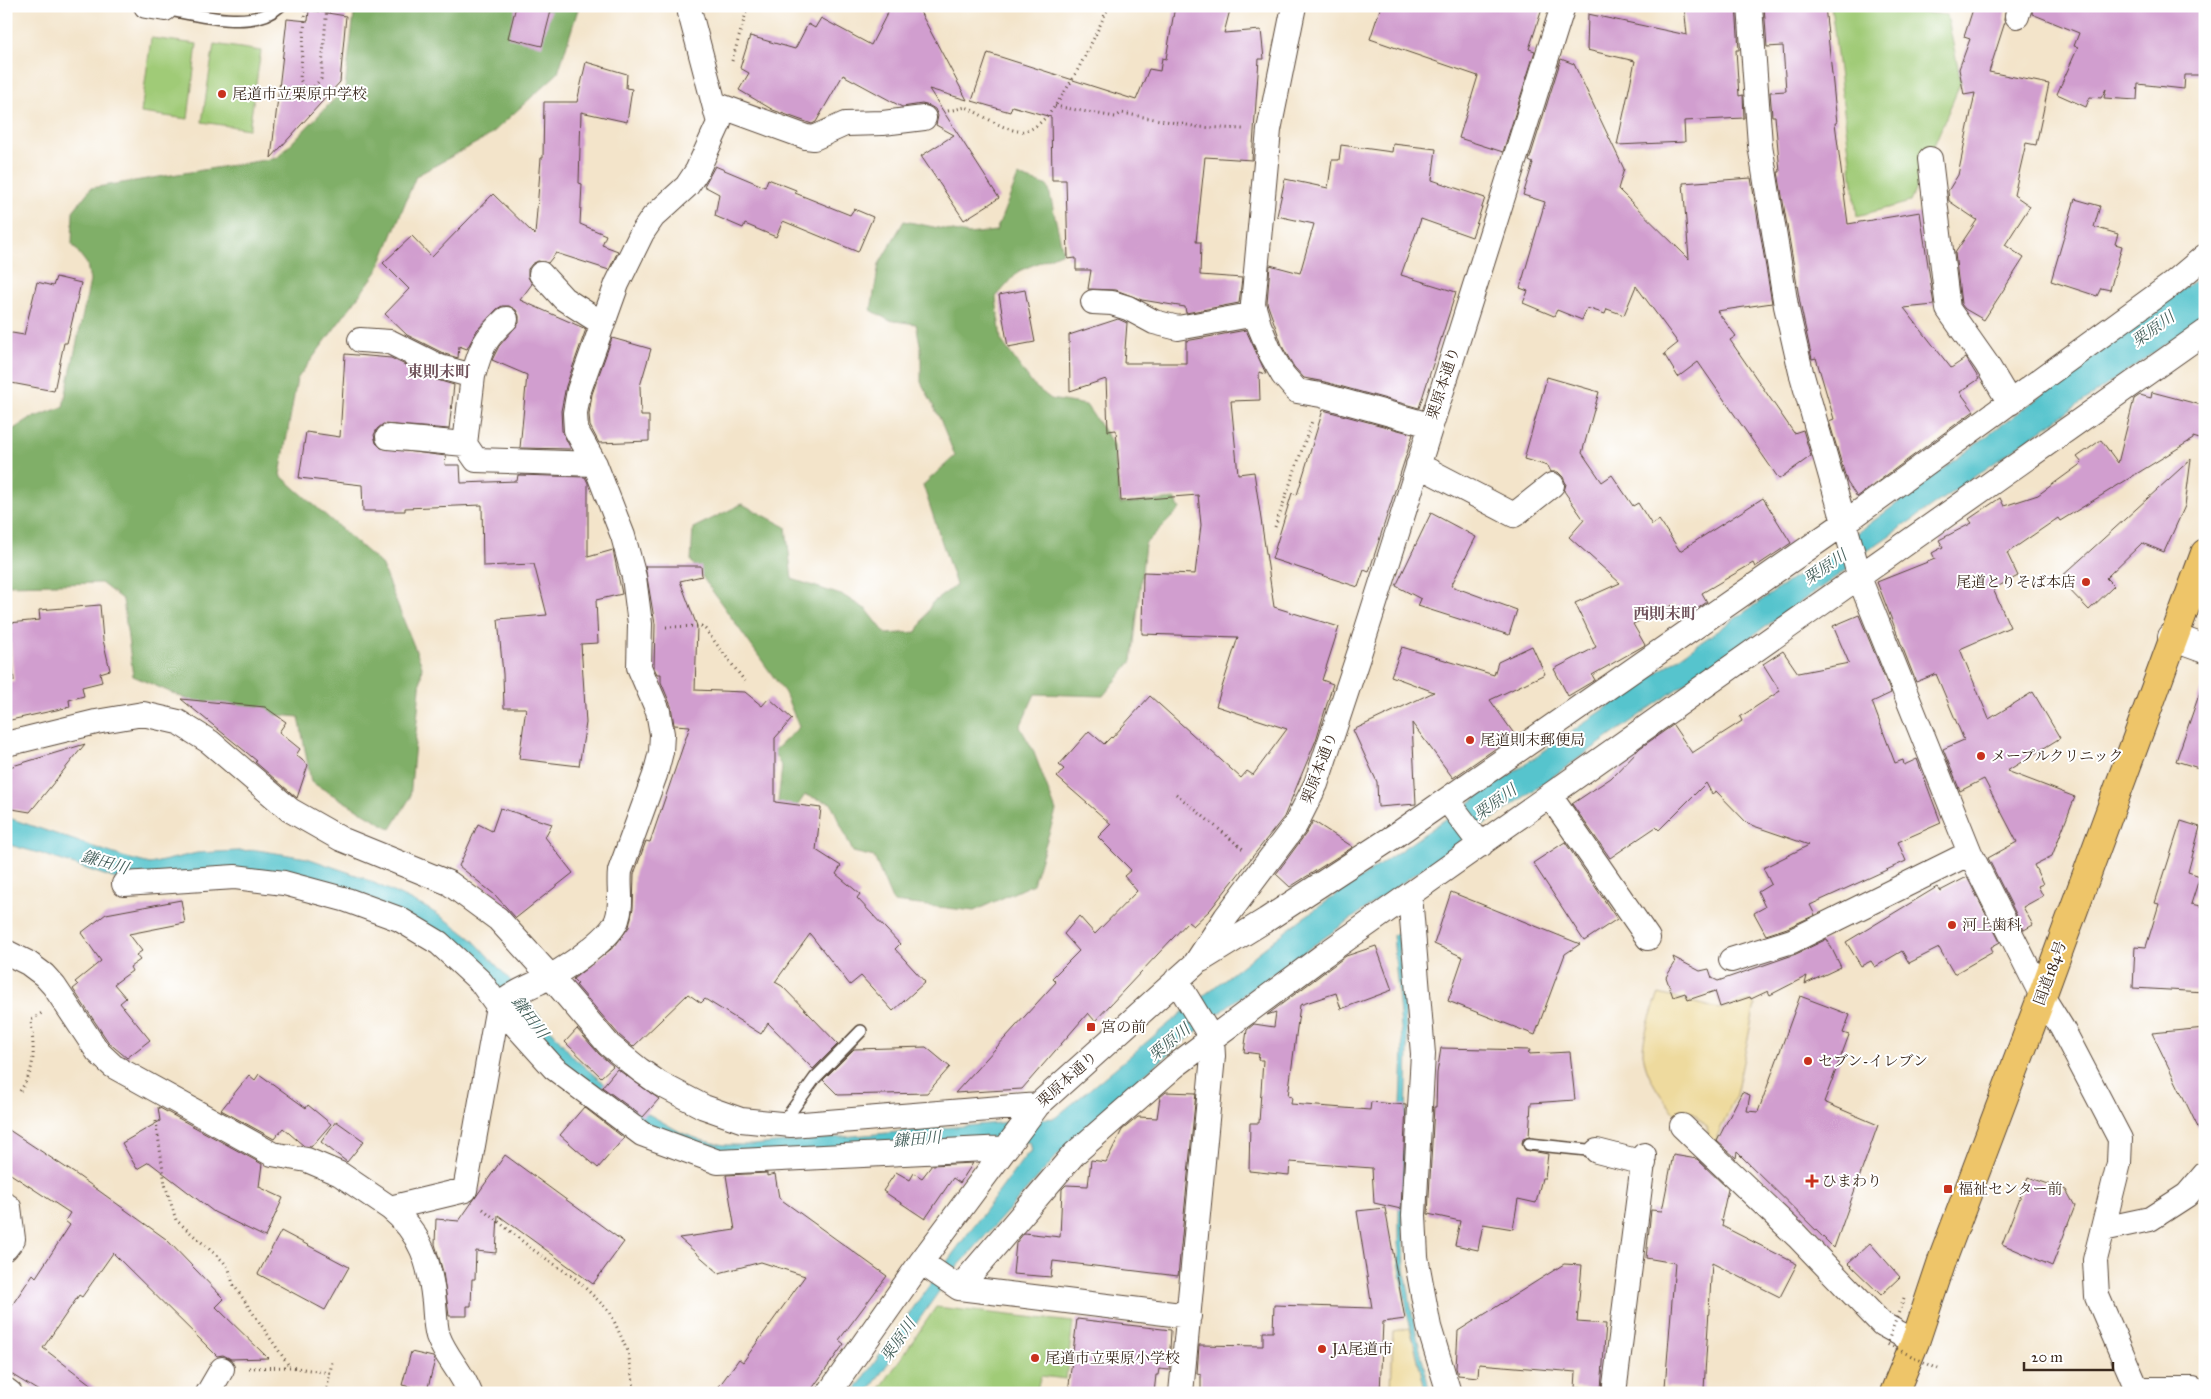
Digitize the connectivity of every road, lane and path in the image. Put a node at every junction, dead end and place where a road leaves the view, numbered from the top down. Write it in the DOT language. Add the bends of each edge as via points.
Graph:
graph roads {
  1 [pos="280,6"];
  2 [pos="306,6"];
  3 [pos="327,6"];
  4 [pos="748,6"];
  5 [pos="1109,6"];
  6 [pos="1294,6"];
  7 [pos="1563,6"];
  8 [pos="1750,6"];
  9 [pos="156,8"];
  10 [pos="690,13"];
  11 [pos="715,104"];
  12 [pos="1054,106"];
  13 [pos="924,118"];
  14 [pos="1269,130"];
  15 [pos="1930,159"];
  16 [pos="2205,256"];
  17 [pos="542,274"];
  18 [pos="1093,302"];
  19 [pos="1256,314"];
  20 [pos="506,319"];
  21 [pos="603,324"];
  22 [pos="2205,332"];
  23 [pos="360,340"];
  24 [pos="473,376"];
  25 [pos="1322,395"];
  26 [pos="2010,403"];
  27 [pos="1430,424"];
  28 [pos="388,437"];
  29 [pos="465,444"];
  30 [pos="595,464"];
  31 [pos="1418,465"];
  32 [pos="1552,485"];
  33 [pos="1275,527"];
  34 [pos="1845,529"];
  35 [pos="2205,553"];
  36 [pos="1859,572"];
  37 [pos="640,627"];
  38 [pos="2172,637"];
  39 [pos="2205,649"];
  40 [pos="747,684"];
  41 [pos="6,744"];
  42 [pos="1176,794"];
  43 [pos="1550,796"];
  44 [pos="1450,803"];
  45 [pos="1478,842"];
  46 [pos="1970,853"];
  47 [pos="1263,867"];
  48 [pos="124,884"];
  49 [pos="1410,895"];
  50 [pos="1648,938"];
  51 [pos="6,952"];
  52 [pos="1731,960"];
  53 [pos="1195,964"];
  54 [pos="44,975"];
  55 [pos="550,976"];
  56 [pos="1176,980"];
  57 [pos="2042,996"];
  58 [pos="508,999"];
  59 [pos="861,1031"];
  60 [pos="1209,1034"];
  61 [pos="152,1089"];
  62 [pos="20,1091"];
  63 [pos="1034,1109"];
  64 [pos="782,1124"];
  65 [pos="1682,1126"];
  66 [pos="1529,1144"];
  67 [pos="1006,1148"];
  68 [pos="1597,1151"];
  69 [pos="2205,1174"];
  70 [pos="465,1190"];
  71 [pos="6,1205"];
  72 [pos="390,1208"];
  73 [pos="2103,1229"];
  74 [pos="6,1248"];
  75 [pos="941,1276"];
  76 [pos="1904,1298"];
  77 [pos="1189,1316"];
  78 [pos="1915,1342"];
  79 [pos="332,1362"];
  80 [pos="290,1367"];
  81 [pos="222,1369"];
  82 [pos="1938,1369"];
  83 [pos="330,1373"];
  84 [pos="6,1390"];
  85 [pos="2134,1391"];
  86 [pos="10,1393"];
  87 [pos="208,1393"];
  88 [pos="326,1393"];
  89 [pos="470,1393"];
  90 [pos="635,1393"];
  91 [pos="829,1393"];
  92 [pos="1181,1393"];
  93 [pos="1449,1393"];
  94 [pos="1614,1393"];
  95 [pos="1894,1393"];
  96 [pos="2202,1393"];
  1 -- 9 [label="lane" via="255,17 229,20"];
  2 -- 3 [label="path" via="300,78 307,94 321,79"];
  4 -- 11 [label="path"];
  5 -- 12 [label="path" via="1067,90"];
  6 -- 14 [label="street"];
  7 -- 27 [label="street, 栗原本通り"];
  8 -- 34 [label="street" via="1760,145 1786,306 1800,372"];
  10 -- 11 [label="street"];
  11 -- 13 [label="street" via="814,138 845,124"];
  11 -- 21 [label="street" via="719,123 697,171 642,233 617,284"];
  12 -- 13 [label="path" via="1038,125 1026,131 1010,130 966,107"];
  12 -- 14 [label="path" via="1115,117 1122,113 1198,127"];
  14 -- 19 [label="street" via="1253,304"];
  15 -- 26 [label="street" via="1948,308"];
  16 -- 26 [label="street"];
  17 -- 21 [label="street" via="564,299"];
  18 -- 19 [label="street" via="1112,303 1154,322 1178,328"];
  19 -- 25 [label="street" via="1283,375 1297,391"];
  20 -- 24 [label="street" via="491,332 482,346"];
  21 -- 30 [label="street" via="579,390 575,413 576,430"];
  22 -- 36 [label="street"];
  23 -- 24 [label="street" via="390,342 440,367"];
  24 -- 29 [label="street"];
  25 -- 27 [label="street"];
  25 -- 33 [label="path"];
  26 -- 34 [label="street"];
  27 -- 31 [label="street, 栗原本通り"];
  28 -- 29 [label="street"];
  29 -- 30 [label="street" via="476,460"];
  30 -- 37 [label="street" via="623,536 634,577"];
  31 -- 32 [label="street" via="1514,515"];
  31 -- 47 [label="street, 栗原本通り" via="1316,784 1296,824"];
  34 -- 36 [label="street"];
  34 -- 44 [label="street"];
  35 -- 38 [label="highway, 国道184号"];
  36 -- 43 [label="street"];
  36 -- 46 [label="street"];
  37 -- 40 [label="path" via="705,628"];
  37 -- 55 [label="street" via="639,667 658,711 662,734 656,775 620,871 621,899 616,922 598,943"];
  38 -- 39 [label="street"];
  38 -- 57 [label="highway, 国道184号"];
  41 -- 55 [label="street" via="143,714 178,722 210,742 290,810 341,839 449,883 498,919"];
  42 -- 47 [label="path"];
  43 -- 45 [label="street"];
  43 -- 50 [label="street"];
  44 -- 45 [label="street"];
  44 -- 53 [label="street"];
  45 -- 49 [label="street"];
  46 -- 52 [label="street" via="1792,941"];
  46 -- 57 [label="street"];
  47 -- 53 [label="street, 栗原本通り"];
  48 -- 58 [label="street" via="235,877 284,883 347,900 399,920 438,943 481,982"];
  49 -- 60 [label="street"];
  49 -- 93 [label="street" via="1423,1054 1414,1215 1416,1258 1430,1328"];
  51 -- 54 [label="street"];
  53 -- 56 [label="street, 栗原本通り"];
  54 -- 61 [label="street" via="98,1052 113,1066"];
  54 -- 62 [label="path" via="42,1012 31,1020 33,1065"];
  55 -- 58 [label="street"];
  55 -- 64 [label="street" via="609,1045 660,1084 704,1107 741,1120"];
  56 -- 60 [label="street"];
  56 -- 63 [label="street, 栗原本通り"];
  57 -- 73 [label="street" via="2120,1140 2119,1163"];
  57 -- 78 [label="highway, 国道184号" via="1943,1258"];
  58 -- 67 [label="street" via="554,1068 642,1134 718,1162"];
  58 -- 70 [label="street"];
  59 -- 64 [label="lane" via="815,1078"];
  60 -- 75 [label="street"];
  60 -- 77 [label="street" via="1213,1056"];
  61 -- 72 [label="street" via="272,1154 307,1160 340,1174"];
  61 -- 80 [label="path" via="165,1184 176,1220 229,1269 233,1284"];
  63 -- 64 [label="street"];
  63 -- 67 [label="street, 栗原本通り"];
  65 -- 78 [label="street" via="1797,1236 1882,1324"];
  66 -- 68 [label="lane"];
  67 -- 75 [label="street, 栗原本通り"];
  68 -- 94 [label="street" via="1644,1159"];
  69 -- 73 [label="street" via="2187,1195 2150,1219"];
  70 -- 72 [label="street"];
  70 -- 90 [label="path" via="493,1219 576,1279 610,1312 628,1352"];
  71 -- 74 [label="street" via="9,1207 13,1239"];
  72 -- 89 [label="street" via="408,1223 426,1256 438,1335 464,1376"];
  73 -- 85 [label="street" via="2095,1260 2096,1296"];
  75 -- 77 [label="street"];
  75 -- 91 [label="street, 栗原本通り"];
  76 -- 82 [label="path, bridge" via="1887,1344"];
  77 -- 92 [label="street"];
  78 -- 95 [label="highway, 国道184号"];
  79 -- 83 [label="path"];
  80 -- 81 [label="path"];
  80 -- 83 [label="path"];
  81 -- 87 [label="street"];
  83 -- 88 [label="path"];
  84 -- 86 [label="street"];
  85 -- 96 [label="street" via="2193,1389"];
}
